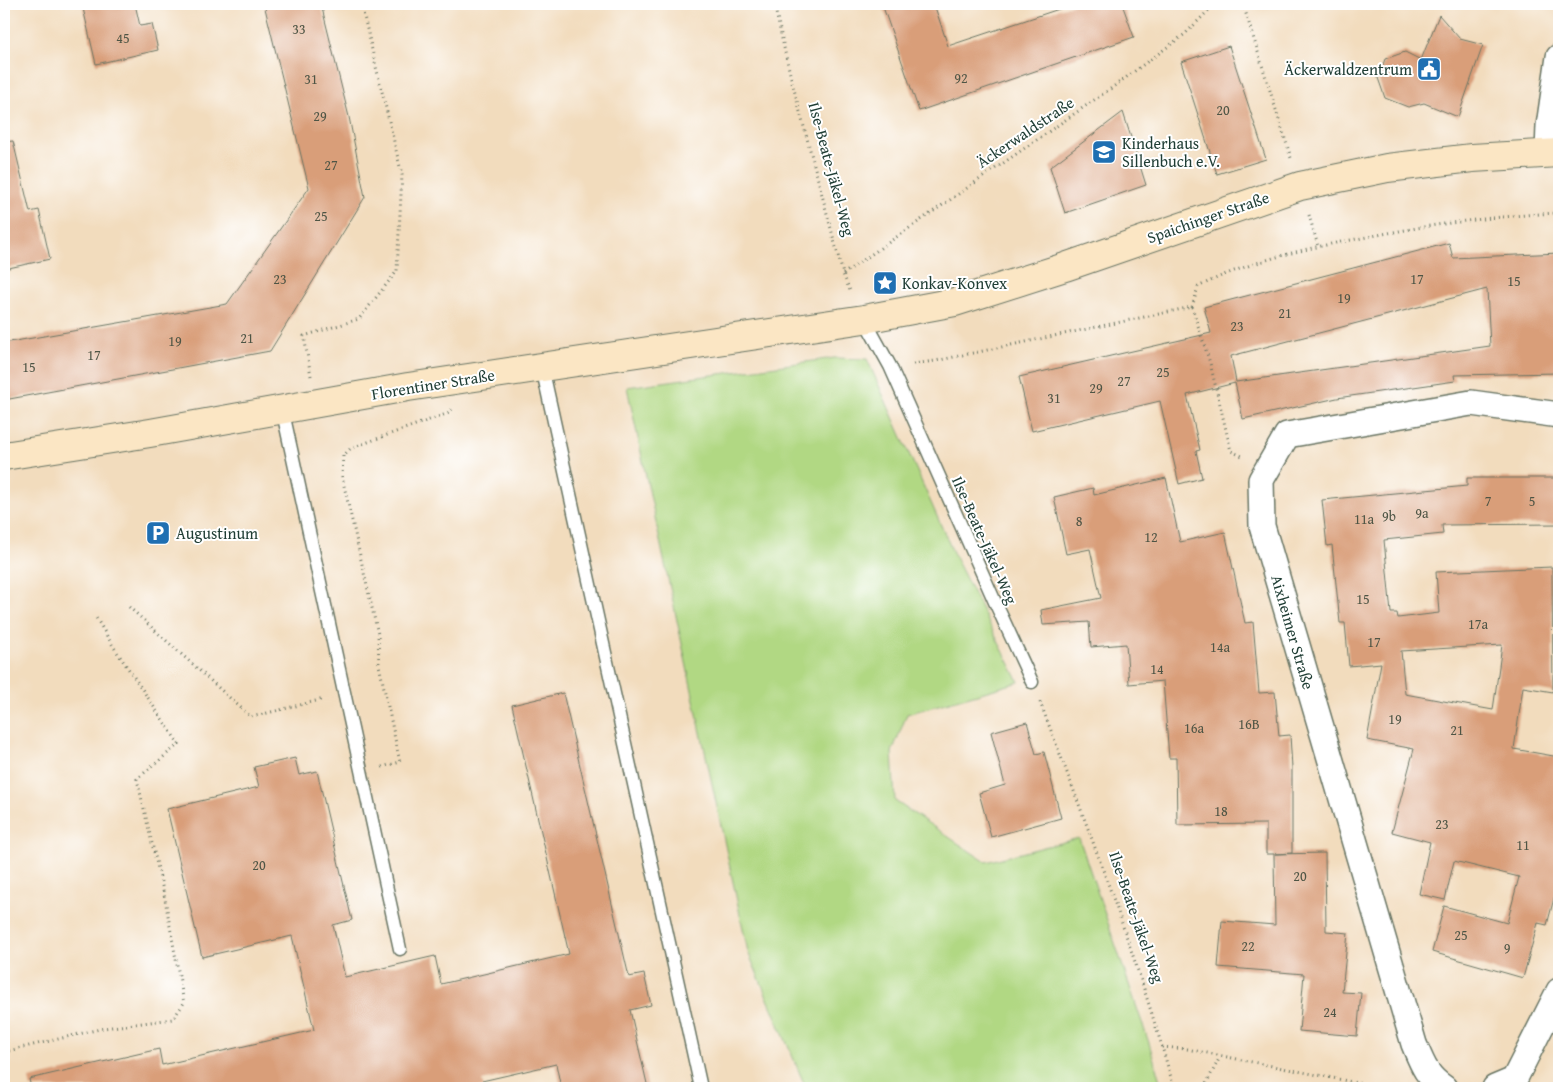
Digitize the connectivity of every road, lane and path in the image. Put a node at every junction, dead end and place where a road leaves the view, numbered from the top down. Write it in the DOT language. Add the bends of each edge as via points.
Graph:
graph roads {
  1 [pos="361,4"];
  2 [pos="774,4"];
  3 [pos="1215,4"];
  4 [pos="1243,4"];
  5 [pos="1559,57"];
  6 [pos="1554,152"];
  7 [pos="1300,186"];
  8 [pos="1559,213"];
  9 [pos="843,274"];
  10 [pos="1192,307"];
  11 [pos="864,319"];
  12 [pos="890,366"];
  13 [pos="542,368"];
  14 [pos="476,377"];
  15 [pos="317,403"];
  16 [pos="282,408"];
  17 [pos="1559,415"];
  18 [pos="4,456"];
  19 [pos="1268,468"];
  20 [pos="129,607"];
  21 [pos="95,616"];
  22 [pos="1032,682"];
  23 [pos="345,694"];
  24 [pos="362,773"];
  25 [pos="400,949"];
  26 [pos="1559,991"];
  27 [pos="1162,1047"];
  28 [pos="4,1052"];
  29 [pos="1220,1057"];
  30 [pos="701,1088"];
  31 [pos="1174,1088"];
  32 [pos="1204,1088"];
  33 [pos="1383,1088"];
  34 [pos="1444,1088"];
  35 [pos="1495,1088"];
  1 -- 15 [label="path" via="402,175 397,271 359,319 304,336"];
  2 -- 9 [label="path, Ilse-Beate-Jäkel-Weg"];
  3 -- 9 [label="path, Äckerwaldstraße" via="1185,34 1113,87"];
  4 -- 7 [label="path"];
  5 -- 6 [label="street" via="1549,126"];
  6 -- 7 [label="street, Spaichinger Straße" via="1387,168"];
  7 -- 11 [label="street, Spaichinger Straße" via="955,302"];
  8 -- 10 [label="path" via="1493,217 1318,246 1260,263 1198,287"];
  9 -- 11 [label="path, Ilse-Beate-Jäkel-Weg"];
  10 -- 12 [label="path" via="935,362"];
  10 -- 19 [label="path" via="1210,363 1231,451"];
  11 -- 12 [label="lane, Ilse-Beate-Jäkel-Weg"];
  11 -- 13 [label="street, Florentiner Straße"];
  12 -- 22 [label="lane, Ilse-Beate-Jäkel-Weg"];
  13 -- 14 [label="street, Florentiner Straße"];
  13 -- 30 [label="lane"];
  14 -- 15 [label="street, Florentiner Straße"];
  14 -- 24 [label="path" via="450,413 368,440 350,448 343,456 342,477 378,634 378,665 400,762"];
  15 -- 16 [label="street, Florentiner Straße"];
  16 -- 18 [label="street, Florentiner Straße"];
  16 -- 23 [label="lane"];
  17 -- 19 [label="street, Aixheimer Straße" via="1471,403 1287,435"];
  19 -- 34 [label="street, Aixheimer Straße" via="1260,480 1262,526 1414,1044 1432,1081"];
  20 -- 23 [label="path" via="252,717"];
  21 -- 28 [label="path" via="179,744 137,779 165,898 184,1003 173,1019 104,1028"];
  22 -- 27 [label="path, Ilse-Beate-Jäkel-Weg" via="1120,913"];
  23 -- 24 [label="lane"];
  24 -- 25 [label="lane"];
  26 -- 35 [label="street" via="1514,1080"];
  27 -- 29 [label="path"];
  27 -- 31 [label="path, Ilse-Beate-Jäkel-Weg"];
  29 -- 32 [label="path"];
  29 -- 33 [label="path"];
}
